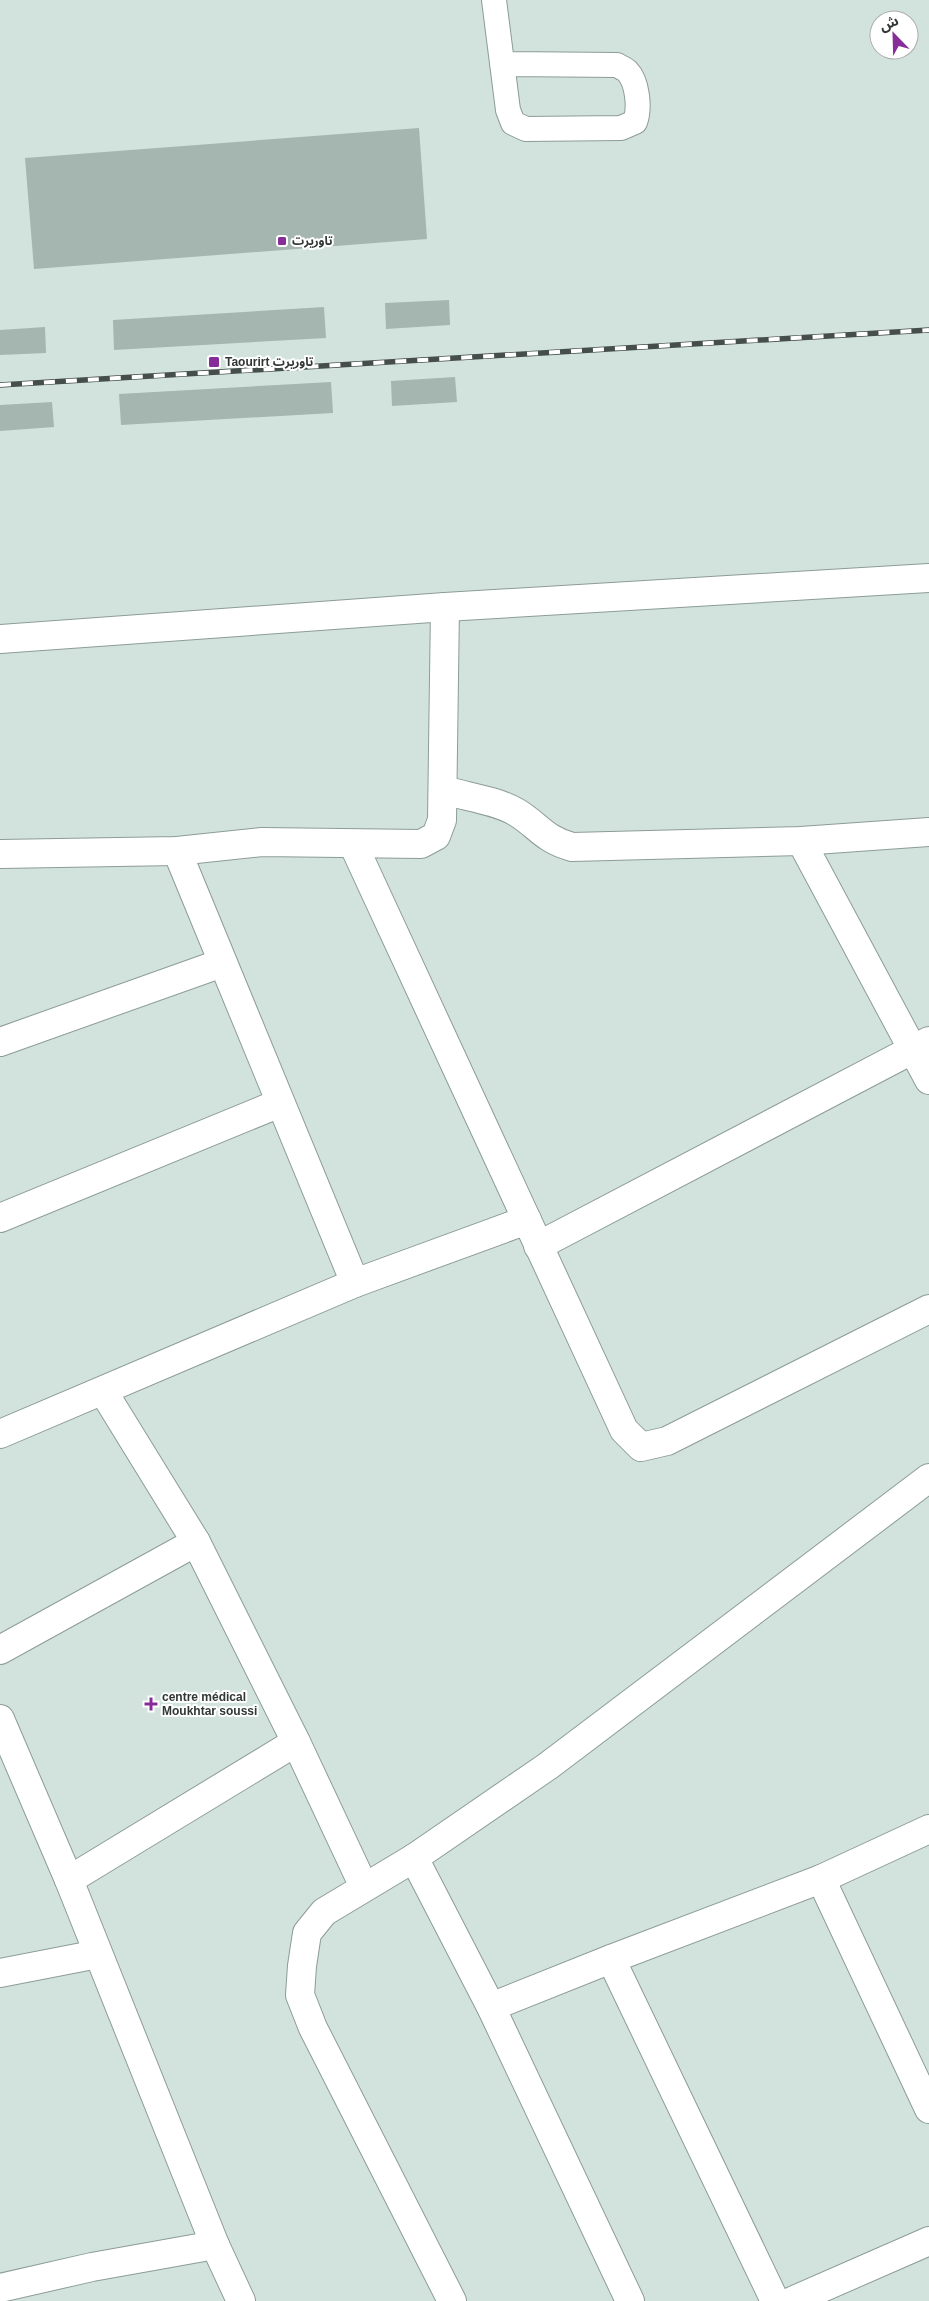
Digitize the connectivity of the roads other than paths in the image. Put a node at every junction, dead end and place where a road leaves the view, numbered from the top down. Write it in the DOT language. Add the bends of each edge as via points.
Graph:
graph roads {
  1 [pos="494,0"];
  2 [pos="502,64"];
  3 [pos="929,578"];
  4 [pos="445,607"];
  5 [pos="0,639"];
  6 [pos="444,790"];
  7 [pos="929,832"];
  8 [pos="801,841"];
  9 [pos="353,844"];
  10 [pos="177,851"];
  11 [pos="0,854"];
  12 [pos="222,963"];
  13 [pos="0,1042"];
  14 [pos="921,1046"];
  15 [pos="929,1080"];
  16 [pos="280,1103"];
  17 [pos="0,1218"];
  18 [pos="527,1220"];
  19 [pos="538,1246"];
  20 [pos="355,1283"];
  21 [pos="929,1309"];
  22 [pos="103,1391"];
  23 [pos="0,1434"];
  24 [pos="929,1478"];
  25 [pos="196,1542"];
  26 [pos="0,1650"];
  27 [pos="0,1719"];
  28 [pos="296,1742"];
  29 [pos="929,1829"];
  30 [pos="414,1858"];
  31 [pos="821,1878"];
  32 [pos="69,1880"];
  33 [pos="364,1887"];
  34 [pos="98,1954"];
  35 [pos="611,1959"];
  36 [pos="0,1973"];
  37 [pos="491,2007"];
  38 [pos="929,2109"];
  39 [pos="929,2241"];
  40 [pos="215,2245"];
  41 [pos="12,2291"];
  42 [pos="241,2301"];
  43 [pos="452,2301"];
  44 [pos="630,2301"];
  45 [pos="775,2301"];
  46 [pos="792,2301"];
  1 -- 2 [label="lane"];
  2 -- 2 [label="lane" via="617,65 627,71 634,84 639,112 635,122 621,128 526,129 513,123 508,110"];
  3 -- 4 [label="street"];
  4 -- 5 [label="street"];
  4 -- 6 [label="street"];
  6 -- 8 [label="street" via="510,810 541,833 572,847"];
  6 -- 9 [label="street" via="442,820 436,836 421,844"];
  7 -- 8 [label="street"];
  8 -- 14 [label="street"];
  9 -- 10 [label="street" via="262,842"];
  9 -- 18 [label="street"];
  10 -- 11 [label="street"];
  10 -- 12 [label="street"];
  12 -- 13 [label="street"];
  12 -- 16 [label="street"];
  14 -- 15 [label="street"];
  14 -- 19 [label="street"];
  16 -- 17 [label="street"];
  16 -- 20 [label="street"];
  18 -- 19 [label="street"];
  18 -- 20 [label="street"];
  19 -- 21 [label="street" via="624,1430 641,1447 667,1441"];
  20 -- 22 [label="street"];
  22 -- 23 [label="street"];
  22 -- 25 [label="street"];
  24 -- 30 [label="street" via="548,1766"];
  25 -- 26 [label="street"];
  25 -- 28 [label="street"];
  27 -- 32 [label="street"];
  28 -- 32 [label="street"];
  28 -- 33 [label="street"];
  29 -- 31 [label="street"];
  30 -- 33 [label="street"];
  30 -- 37 [label="street"];
  31 -- 35 [label="street"];
  31 -- 38 [label="street"];
  32 -- 34 [label="street"];
  33 -- 43 [label="street" via="324,1912 307,1934 300,1995 313,2028"];
  34 -- 36 [label="street"];
  34 -- 40 [label="street"];
  35 -- 37 [label="street"];
  35 -- 45 [label="street"];
  37 -- 44 [label="street"];
  39 -- 46 [label="street"];
  40 -- 41 [label="street" via="92,2266"];
  40 -- 42 [label="street"];
}
